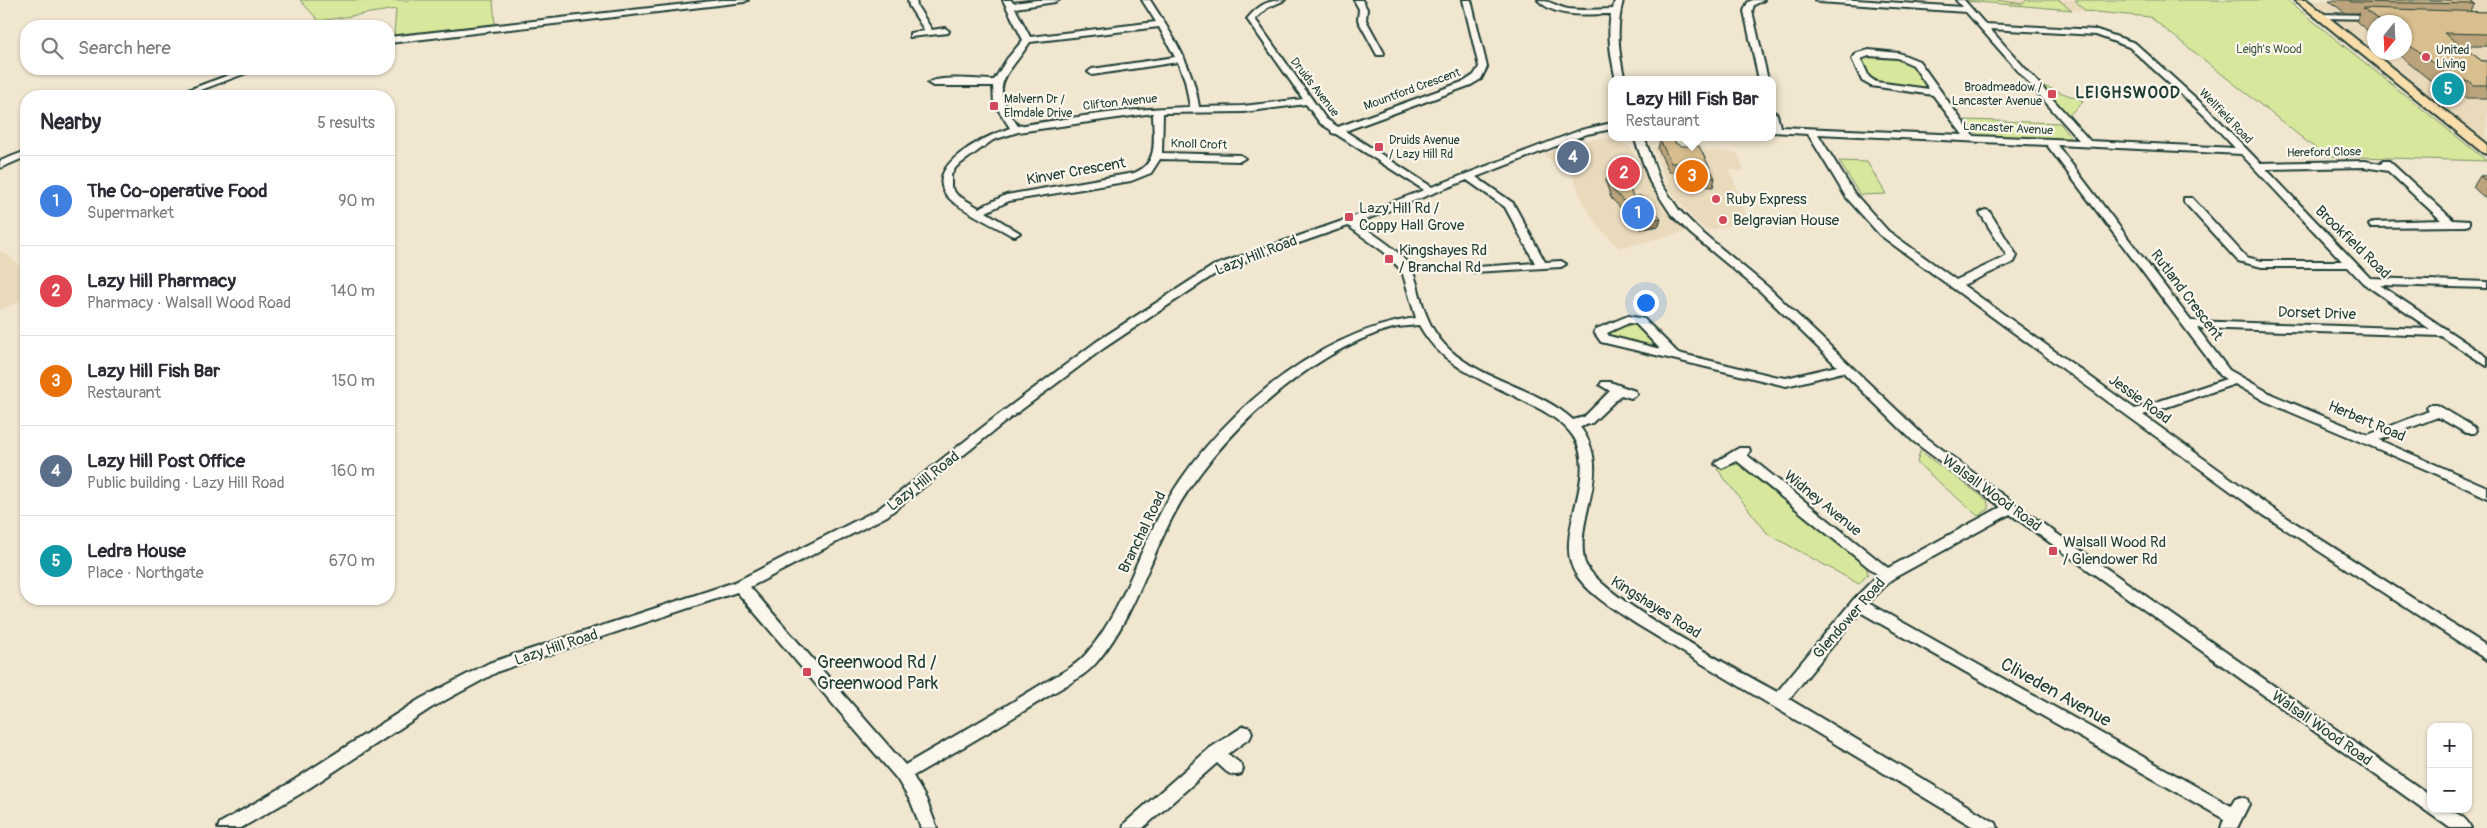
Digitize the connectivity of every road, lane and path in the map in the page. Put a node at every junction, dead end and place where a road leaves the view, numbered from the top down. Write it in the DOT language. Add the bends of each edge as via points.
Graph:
graph roads {
  1 [pos="744,0"];
  2 [pos="912,0"];
  3 [pos="1055,0"];
  4 [pos="1146,0"];
  5 [pos="1281,0"];
  6 [pos="1358,0"];
  7 [pos="1467,0"];
  8 [pos="1542,0"];
  9 [pos="1618,0"];
  10 [pos="1760,0"];
  11 [pos="1819,0"];
  12 [pos="1960,0"];
  13 [pos="2300,0"];
  14 [pos="1010,3"];
  15 [pos="1970,10"];
  16 [pos="1616,11"];
  17 [pos="2320,16"];
  18 [pos="2367,17"];
  19 [pos="1161,24"];
  20 [pos="1983,26"];
  21 [pos="945,31"];
  22 [pos="930,33"];
  23 [pos="913,35"];
  24 [pos="395,39"];
  25 [pos="1027,40"];
  26 [pos="1390,52"];
  27 [pos="1179,59"];
  28 [pos="1097,69"];
  29 [pos="236,75"];
  30 [pos="1620,76"];
  31 [pos="1763,76"];
  32 [pos="996,83"];
  33 [pos="194,90"];
  34 [pos="937,94"];
  35 [pos="1936,94"];
  36 [pos="1307,101"];
  37 [pos="1195,109"];
  38 [pos="1158,110"];
  39 [pos="1608,127"];
  40 [pos="1016,129"];
  41 [pos="1776,129"];
  42 [pos="1335,131"];
  43 [pos="1810,131"];
  44 [pos="1970,138"];
  45 [pos="1641,141"];
  46 [pos="2050,142"];
  47 [pos="2086,144"];
  48 [pos="2487,150"];
  49 [pos="2242,151"];
  50 [pos="1157,156"];
  51 [pos="20,157"];
  52 [pos="1239,158"];
  53 [pos="2382,160"];
  54 [pos="0,165"];
  55 [pos="2257,166"];
  56 [pos="2391,168"];
  57 [pos="1468,176"];
  58 [pos="1431,190"];
  59 [pos="2188,200"];
  60 [pos="978,212"];
  61 [pos="1985,213"];
  62 [pos="1349,222"];
  63 [pos="2381,222"];
  64 [pos="2449,222"];
  65 [pos="2465,223"];
  66 [pos="1015,234"];
  67 [pos="1541,264"];
  68 [pos="1562,264"];
  69 [pos="2350,264"];
  70 [pos="1477,270"];
  71 [pos="2367,281"];
  72 [pos="1953,285"];
  73 [pos="2487,285"];
  74 [pos="1422,321"];
  75 [pos="2189,324"];
  76 [pos="2444,333"];
  77 [pos="1673,355"];
  78 [pos="2487,362"];
  79 [pos="1844,368"];
  80 [pos="2234,380"];
  81 [pos="1606,385"];
  82 [pos="2133,414"];
  83 [pos="1572,425"];
  84 [pos="2470,430"];
  85 [pos="2369,439"];
  86 [pos="1722,464"];
  87 [pos="2487,493"];
  88 [pos="2011,508"];
  89 [pos="1887,575"];
  90 [pos="740,586"];
  91 [pos="1858,604"];
  92 [pos="2487,654"];
  93 [pos="1779,700"];
  94 [pos="1244,733"];
  95 [pos="1216,753"];
  96 [pos="1235,768"];
  97 [pos="903,774"];
  98 [pos="2427,802"];
  99 [pos="2442,813"];
  100 [pos="2235,816"];
  101 [pos="226,828"];
  102 [pos="929,828"];
  103 [pos="1130,828"];
  104 [pos="1990,828"];
  105 [pos="2463,828"];
  1 -- 24 [label="street"];
  2 -- 22 [label="street"];
  3 -- 14 [label="street"];
  4 -- 19 [label="street"];
  5 -- 36 [label="street, Druids Avenue" via="1264,6 1251,20"];
  6 -- 26 [label="street" via="1363,9 1362,20 1376,54"];
  7 -- 42 [label="street, Mountford Crescent" via="1483,67 1478,77"];
  8 -- 16 [label="street" via="1565,11"];
  9 -- 16 [label="street"];
  10 -- 31 [label="street" via="1748,11"];
  11 -- 15 [label="street"];
  12 -- 15 [label="street"];
  13 -- 17 [label="main road"];
  14 -- 25 [label="street"];
  15 -- 20 [label="street"];
  16 -- 30 [label="street" via="1612,42"];
  17 -- 18 [label="street"];
  17 -- 48 [label="main road"];
  19 -- 25 [label="street"];
  19 -- 27 [label="street"];
  20 -- 47 [label="street"];
  20 -- 49 [label="street, Wellfield Road" via="2083,32 2127,42 2208,114"];
  21 -- 22 [label="street"];
  22 -- 23 [label="street"];
  25 -- 32 [label="street"];
  27 -- 28 [label="street"];
  27 -- 37 [label="street" via="1194,91"];
  29 -- 33 [label="street"];
  32 -- 34 [label="street" via="931,80"];
  32 -- 40 [label="street" via="996,99"];
  35 -- 35 [label="street" via="1916,62 1869,53 1856,59 1865,80 1874,84"];
  35 -- 44 [label="street"];
  36 -- 37 [label="street, Clifton Avenue" via="1244,109"];
  36 -- 42 [label="street, Druids Avenue"];
  37 -- 38 [label="street, Clifton Avenue"];
  38 -- 40 [label="street, Clifton Avenue"];
  38 -- 50 [label="street"];
  39 -- 57 [label="street, Lazy Hill Road" via="1584,132"];
  40 -- 60 [label="street, Clifton Avenue" via="974,147 952,164 946,175 946,187 953,197"];
  41 -- 43 [label="street, Lancaster Avenue"];
  42 -- 58 [label="street, Druids Avenue"];
  43 -- 44 [label="street, Lancaster Avenue"];
  43 -- 72 [label="street, Jessie Road" via="1865,214 1884,233"];
  44 -- 46 [label="street, Lancaster Avenue"];
  45 -- 79 [label="street, Walsall Wood Road" via="1656,182 1675,212 1765,290"];
  46 -- 47 [label="street, Lancaster Avenue"];
  46 -- 75 [label="street, Rutland Crescent"];
  47 -- 49 [label="street, Lancaster Avenue"];
  49 -- 55 [label="street, Wellfield Road"];
  50 -- 52 [label="street, Knoll Croft"];
  50 -- 60 [label="street, Kinver Crescent" via="1152,167 1127,179 1006,198"];
  51 -- 54 [label="street"];
  53 -- 56 [label="street, Hereford Close"];
  55 -- 56 [label="street, Hereford Close" via="2365,164"];
  55 -- 69 [label="street, Brookfield Road"];
  56 -- 64 [label="street, Hereford Close"];
  57 -- 58 [label="street, Lazy Hill Road"];
  57 -- 67 [label="street" via="1509,204"];
  58 -- 62 [label="street, Lazy Hill Road"];
  59 -- 69 [label="street" via="2236,254 2253,263"];
  60 -- 66 [label="street"];
  61 -- 72 [label="street" via="2012,256 2010,260"];
  62 -- 74 [label="street, Kingshayes Road" via="1395,257 1408,273"];
  62 -- 90 [label="street, Lazy Hill Road" via="1217,268 1100,345 882,513"];
  63 -- 64 [label="street"];
  64 -- 65 [label="street"];
  67 -- 68 [label="street"];
  67 -- 70 [label="street"];
  69 -- 71 [label="street, Brookfield Road"];
  71 -- 73 [label="street"];
  71 -- 76 [label="street, Brookfield Road"];
  72 -- 82 [label="street, Jessie Road"];
  74 -- 83 [label="street, Kingshayes Road" via="1435,343 1456,361 1530,398"];
  74 -- 97 [label="street, Branchal Road" via="1390,325 1346,344 1283,382 1241,418 1192,473 1169,509 1117,625 1089,661"];
  75 -- 76 [label="street, Dorset Drive"];
  75 -- 80 [label="street, Rutland Crescent" via="2225,373"];
  76 -- 78 [label="street, Brookfield Road"];
  77 -- 77 [label="street" via="1605,339 1600,332 1628,319 1640,321"];
  77 -- 79 [label="street" via="1781,382"];
  79 -- 88 [label="street, Walsall Wood Road" via="1918,438"];
  80 -- 82 [label="street"];
  80 -- 85 [label="street, Herbert Road"];
  81 -- 83 [label="street" via="1625,392 1588,420"];
  82 -- 92 [label="street, Jessie Road" via="2267,511"];
  83 -- 93 [label="street, Kingshayes Road" via="1586,446 1588,468 1576,556 1580,570 1597,589 1612,599"];
  84 -- 85 [label="street" via="2436,410"];
  85 -- 87 [label="street, Herbert Road"];
  86 -- 89 [label="street, Widney Avenue" via="1741,453"];
  88 -- 89 [label="street, Glendower Road"];
  88 -- 98 [label="street, Walsall Wood Road"];
  89 -- 91 [label="street, Glendower Road"];
  90 -- 97 [label="street"];
  90 -- 101 [label="street, Lazy Hill Road" via="472,677 263,809"];
  91 -- 93 [label="street, Glendower Road"];
  91 -- 100 [label="street, Cliveden Avenue"];
  93 -- 104 [label="street, Kingshayes Road"];
  94 -- 95 [label="street"];
  95 -- 96 [label="street"];
  95 -- 103 [label="street"];
  97 -- 102 [label="street" via="918,799"];
  99 -- 105 [label="street"];
}
